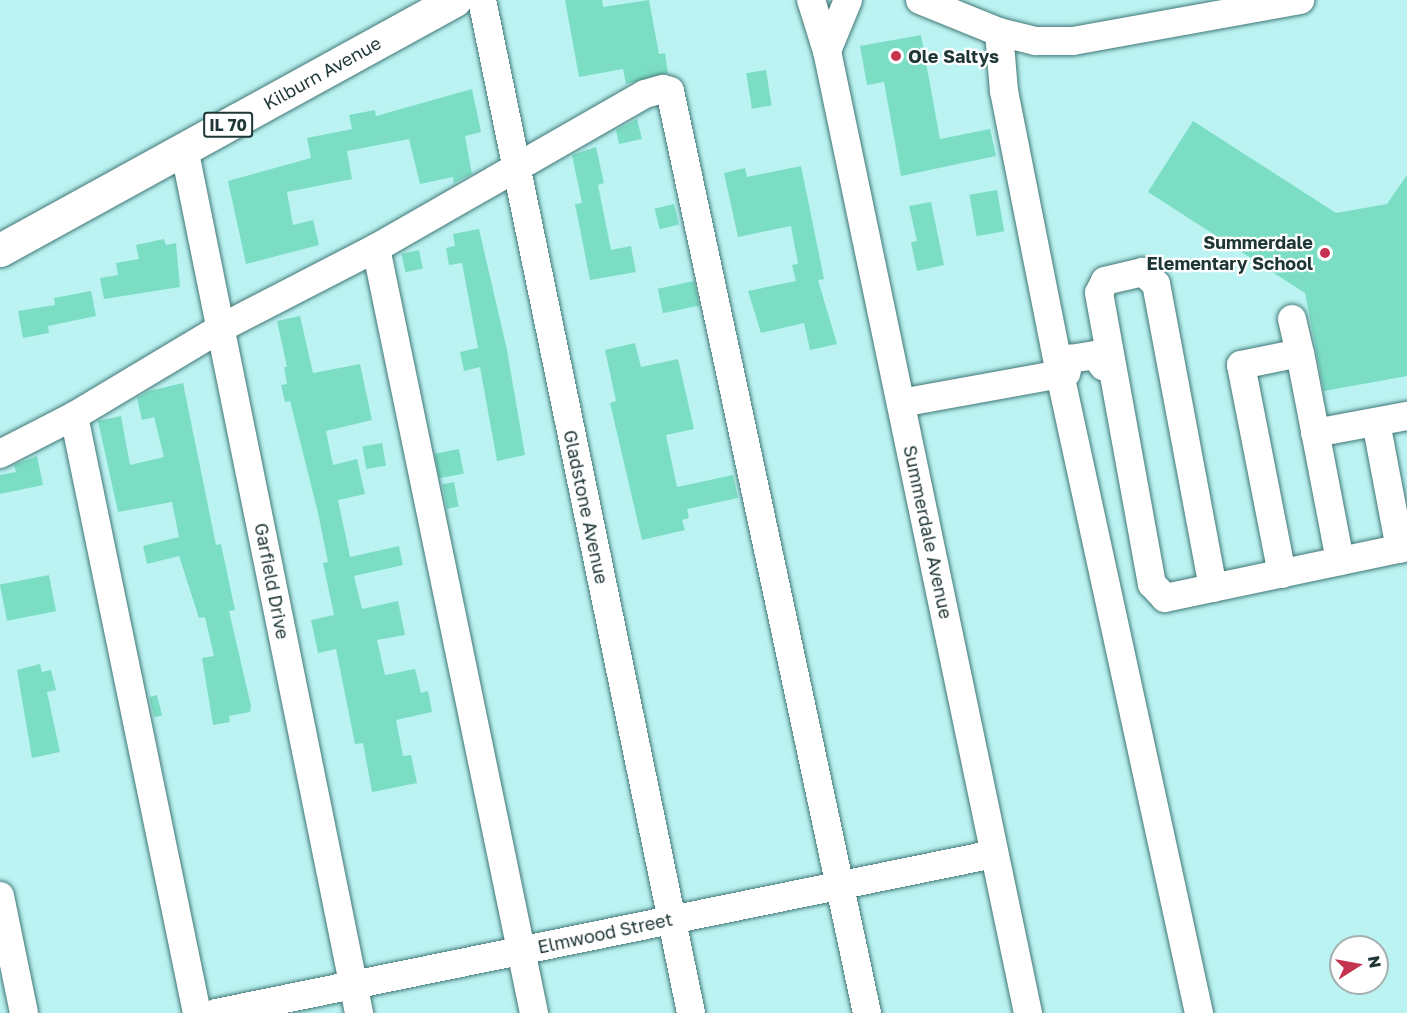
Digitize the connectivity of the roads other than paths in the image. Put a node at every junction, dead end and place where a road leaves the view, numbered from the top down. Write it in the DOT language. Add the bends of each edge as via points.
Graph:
graph roads {
  1 [pos="455,0"];
  2 [pos="482,0"];
  3 [pos="811,0"];
  4 [pos="848,0"];
  5 [pos="920,0"];
  6 [pos="1300,0"];
  7 [pos="999,32"];
  8 [pos="827,51"];
  9 [pos="184,148"];
  10 [pos="516,169"];
  11 [pos="376,248"];
  12 [pos="0,250"];
  13 [pos="1292,319"];
  14 [pos="221,328"];
  15 [pos="1299,353"];
  16 [pos="1107,365"];
  17 [pos="1063,374"];
  18 [pos="901,403"];
  19 [pos="74,416"];
  20 [pos="1407,416"];
  21 [pos="1376,422"];
  22 [pos="1315,433"];
  23 [pos="0,454"];
  24 [pos="1403,548"];
  25 [pos="1340,561"];
  26 [pos="1282,574"];
  27 [pos="1213,588"];
  28 [pos="994,854"];
  29 [pos="841,888"];
  30 [pos="0,896"];
  31 [pos="672,919"];
  32 [pos="520,950"];
  33 [pos="353,984"];
  34 [pos="24,1013"];
  35 [pos="197,1013"];
  36 [pos="216,1013"];
  37 [pos="359,1013"];
  38 [pos="534,1013"];
  39 [pos="691,1013"];
  40 [pos="867,1013"];
  41 [pos="1028,1013"];
  42 [pos="1199,1013"];
  1 -- 9 [label="main road, Kilburn Avenue / IL 70"];
  2 -- 10 [label="street, Gladstone Avenue"];
  3 -- 8 [label="street, Summerdale Avenue"];
  4 -- 8 [label="street"];
  5 -- 7 [label="street"];
  6 -- 7 [label="street" via="1073,41 1036,41"];
  7 -- 17 [label="street" via="1004,91"];
  8 -- 18 [label="street, Summerdale Avenue"];
  9 -- 12 [label="main road, Kilburn Avenue / IL 70"];
  9 -- 14 [label="street, Garfield Drive"];
  10 -- 11 [label="street"];
  10 -- 29 [label="street" via="645,93 663,88 672,94"];
  10 -- 31 [label="street, Gladstone Avenue"];
  11 -- 14 [label="street"];
  11 -- 32 [label="street"];
  13 -- 15 [label="street"];
  14 -- 19 [label="street"];
  14 -- 33 [label="street, Garfield Drive"];
  15 -- 22 [label="street"];
  15 -- 26 [label="street" via="1241,365"];
  16 -- 17 [label="street" via="1098,379 1074,384"];
  16 -- 27 [label="street" via="1152,584 1165,598"];
  16 -- 27 [label="street" via="1099,293 1105,280 1143,272 1156,284"];
  17 -- 18 [label="street"];
  17 -- 42 [label="street"];
  18 -- 28 [label="street, Summerdale Avenue"];
  19 -- 23 [label="street"];
  19 -- 35 [label="street"];
  20 -- 21 [label="street"];
  21 -- 22 [label="street"];
  21 -- 24 [label="street"];
  22 -- 25 [label="street"];
  24 -- 25 [label="street"];
  25 -- 26 [label="street"];
  26 -- 27 [label="street"];
  28 -- 29 [label="street, Elmwood Street"];
  28 -- 41 [label="street, Summerdale Avenue"];
  29 -- 31 [label="street, Elmwood Street"];
  29 -- 40 [label="street"];
  30 -- 34 [label="street"];
  31 -- 32 [label="street, Elmwood Street"];
  31 -- 39 [label="street, Gladstone Avenue"];
  32 -- 33 [label="street, Elmwood Street"];
  32 -- 38 [label="street"];
  33 -- 36 [label="street, Elmwood Street"];
  33 -- 37 [label="street, Garfield Drive"];
}
